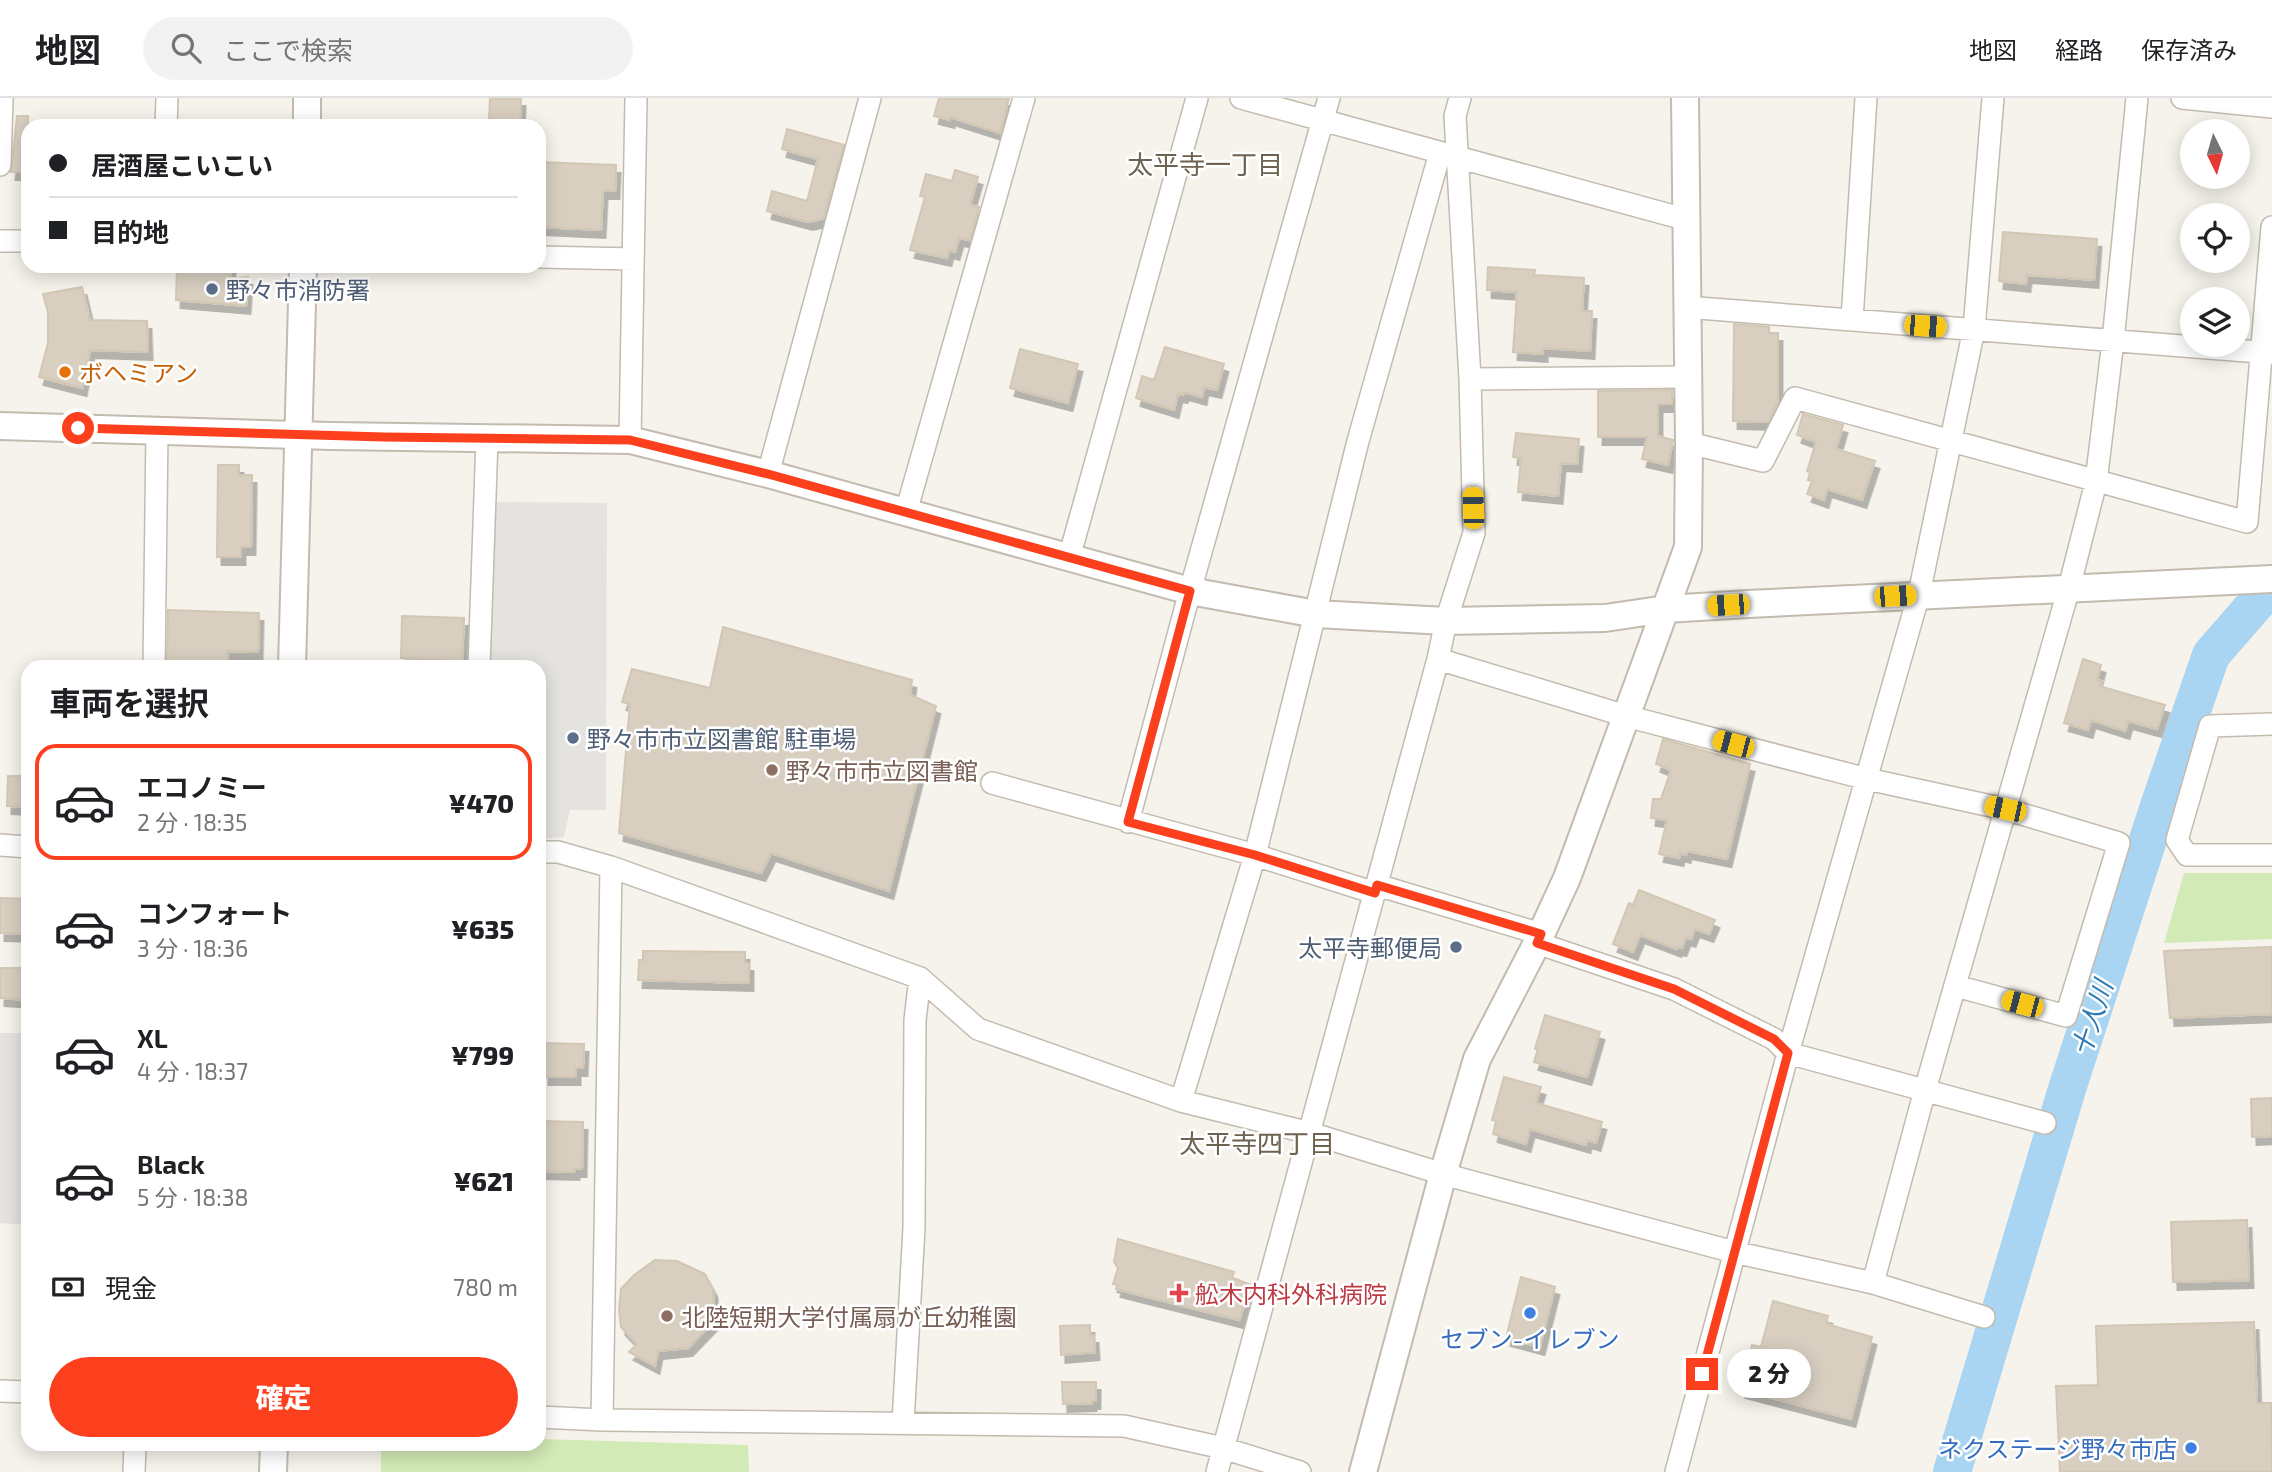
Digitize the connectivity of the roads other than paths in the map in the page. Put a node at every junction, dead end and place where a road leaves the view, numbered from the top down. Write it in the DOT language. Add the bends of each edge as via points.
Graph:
graph roads {
  1 [pos="2,98"];
  2 [pos="167,98"];
  3 [pos="307,98"];
  4 [pos="636,98"];
  5 [pos="870,98"];
  6 [pos="1024,98"];
  7 [pos="1197,98"];
  8 [pos="1241,98"];
  9 [pos="1329,98"];
  10 [pos="1460,98"];
  11 [pos="1685,98"];
  12 [pos="1866,98"];
  13 [pos="1993,98"];
  14 [pos="2137,98"];
  15 [pos="2182,98"];
  16 [pos="2272,107"];
  17 [pos="166,119"];
  18 [pos="307,119"];
  19 [pos="1324,119"];
  20 [pos="1449,156"];
  21 [pos="0,165"];
  22 [pos="1688,220"];
  23 [pos="2272,227"];
  24 [pos="0,241"];
  25 [pos="21,241"];
  26 [pos="546,257"];
  27 [pos="633,259"];
  28 [pos="303,273"];
  29 [pos="1686,307"];
  30 [pos="1852,320"];
  31 [pos="1975,330"];
  32 [pos="2113,341"];
  33 [pos="2267,353"];
  34 [pos="1688,377"];
  35 [pos="1470,379"];
  36 [pos="0,426"];
  37 [pos="157,431"];
  38 [pos="299,435"];
  39 [pos="487,439"];
  40 [pos="1951,439"];
  41 [pos="630,440"];
  42 [pos="1689,443"];
  43 [pos="768,474"];
  44 [pos="2096,482"];
  45 [pos="906,512"];
  46 [pos="1069,558"];
  47 [pos="2272,579"];
  48 [pos="2069,588"];
  49 [pos="1190,591"];
  50 [pos="1919,594"];
  51 [pos="1666,609"];
  52 [pos="1316,614"];
  53 [pos="1446,621"];
  54 [pos="1438,659"];
  55 [pos="154,660"];
  56 [pos="292,660"];
  57 [pos="479,660"];
  58 [pos="1626,716"];
  59 [pos="2272,724"];
  60 [pos="1867,779"];
  61 [pos="992,783"];
  62 [pos="2005,809"];
  63 [pos="1128,822"];
  64 [pos="0,845"];
  65 [pos="21,846"];
  66 [pos="546,852"];
  67 [pos="1255,855"];
  68 [pos="2272,855"];
  69 [pos="611,867"];
  70 [pos="1376,889"];
  71 [pos="1539,938"];
  72 [pos="920,978"];
  73 [pos="1956,986"];
  74 [pos="1788,1053"];
  75 [pos="1926,1090"];
  76 [pos="1181,1101"];
  77 [pos="2045,1123"];
  78 [pos="1310,1133"];
  79 [pos="1443,1174"];
  80 [pos="1734,1252"];
  81 [pos="1873,1283"];
  82 [pos="1984,1317"];
  83 [pos="0,1391"];
  84 [pos="21,1392"];
  85 [pos="546,1417"];
  86 [pos="602,1420"];
  87 [pos="903,1423"];
  88 [pos="1223,1448"];
  89 [pos="135,1451"];
  90 [pos="274,1451"];
  91 [pos="134,1472"];
  92 [pos="273,1472"];
  93 [pos="1217,1472"];
  94 [pos="1300,1472"];
  95 [pos="1363,1472"];
  96 [pos="1676,1472"];
  1 -- 21 [label="street"];
  2 -- 17 [label="street"];
  3 -- 18 [label="street"];
  4 -- 27 [label="street"];
  5 -- 43 [label="street"];
  6 -- 45 [label="street"];
  7 -- 46 [label="street"];
  8 -- 19 [label="street"];
  9 -- 19 [label="street"];
  10 -- 20 [label="street"];
  11 -- 22 [label="street"];
  12 -- 30 [label="street"];
  13 -- 31 [label="street"];
  14 -- 32 [label="street"];
  15 -- 16 [label="street"];
  19 -- 20 [label="street"];
  19 -- 49 [label="street"];
  20 -- 22 [label="street"];
  20 -- 35 [label="street"];
  20 -- 52 [label="street" via="1358,441"];
  22 -- 29 [label="street"];
  23 -- 33 [label="street"];
  24 -- 25 [label="street"];
  26 -- 27 [label="street"];
  27 -- 41 [label="street"];
  28 -- 38 [label="street"];
  29 -- 30 [label="street"];
  29 -- 34 [label="street"];
  30 -- 31 [label="street"];
  31 -- 32 [label="street"];
  31 -- 40 [label="street"];
  32 -- 33 [label="street"];
  32 -- 44 [label="street"];
  33 -- 44 [label="street" via="2246,522"];
  34 -- 35 [label="street"];
  34 -- 42 [label="street"];
  35 -- 53 [label="street" via="1474,533"];
  36 -- 37 [label="street"];
  37 -- 38 [label="street"];
  37 -- 55 [label="street"];
  38 -- 39 [label="street"];
  38 -- 56 [label="street"];
  39 -- 41 [label="street"];
  39 -- 57 [label="street"];
  40 -- 42 [label="street" via="1795,398 1763,461"];
  40 -- 44 [label="street"];
  40 -- 50 [label="street"];
  41 -- 43 [label="street"];
  42 -- 51 [label="street" via="1688,547"];
  43 -- 45 [label="street"];
  44 -- 48 [label="street"];
  45 -- 46 [label="street"];
  46 -- 49 [label="street"];
  47 -- 48 [label="street"];
  48 -- 50 [label="street"];
  48 -- 62 [label="street"];
  49 -- 52 [label="street"];
  49 -- 63 [label="street"];
  50 -- 51 [label="street"];
  50 -- 60 [label="street"];
  51 -- 53 [label="street" via="1605,618"];
  51 -- 58 [label="street"];
  52 -- 53 [label="street"];
  52 -- 67 [label="street"];
  53 -- 54 [label="street"];
  54 -- 58 [label="street"];
  54 -- 70 [label="street"];
  58 -- 60 [label="street"];
  58 -- 71 [label="street" via="1567,878"];
  59 -- 68 [label="street" via="2210,726 2177,840 2187,855"];
  60 -- 62 [label="street"];
  60 -- 74 [label="street"];
  61 -- 63 [label="street"];
  62 -- 73 [label="street"];
  62 -- 73 [label="street" via="2119,844 2066,1016"];
  63 -- 67 [label="street"];
  64 -- 65 [label="street"];
  66 -- 69 [label="street"];
  67 -- 70 [label="street"];
  67 -- 76 [label="street"];
  69 -- 72 [label="street"];
  69 -- 86 [label="street"];
  70 -- 71 [label="street"];
  70 -- 78 [label="street"];
  71 -- 74 [label="street" via="1674,989 1774,1039"];
  71 -- 79 [label="street" via="1477,1059"];
  72 -- 76 [label="street" via="978,1029"];
  72 -- 87 [label="street" via="915,1020 914,1228"];
  73 -- 75 [label="street"];
  74 -- 75 [label="street"];
  74 -- 80 [label="street"];
  75 -- 77 [label="street"];
  75 -- 81 [label="street"];
  76 -- 78 [label="street"];
  78 -- 79 [label="street"];
  78 -- 88 [label="street"];
  79 -- 80 [label="street"];
  79 -- 95 [label="street"];
  80 -- 81 [label="street"];
  80 -- 96 [label="street"];
  81 -- 82 [label="street"];
  83 -- 84 [label="street"];
  85 -- 86 [label="street"];
  86 -- 87 [label="street"];
  87 -- 88 [label="street" via="1124,1426"];
  88 -- 93 [label="street"];
  88 -- 94 [label="street"];
  89 -- 91 [label="street"];
  90 -- 92 [label="street"];
}
